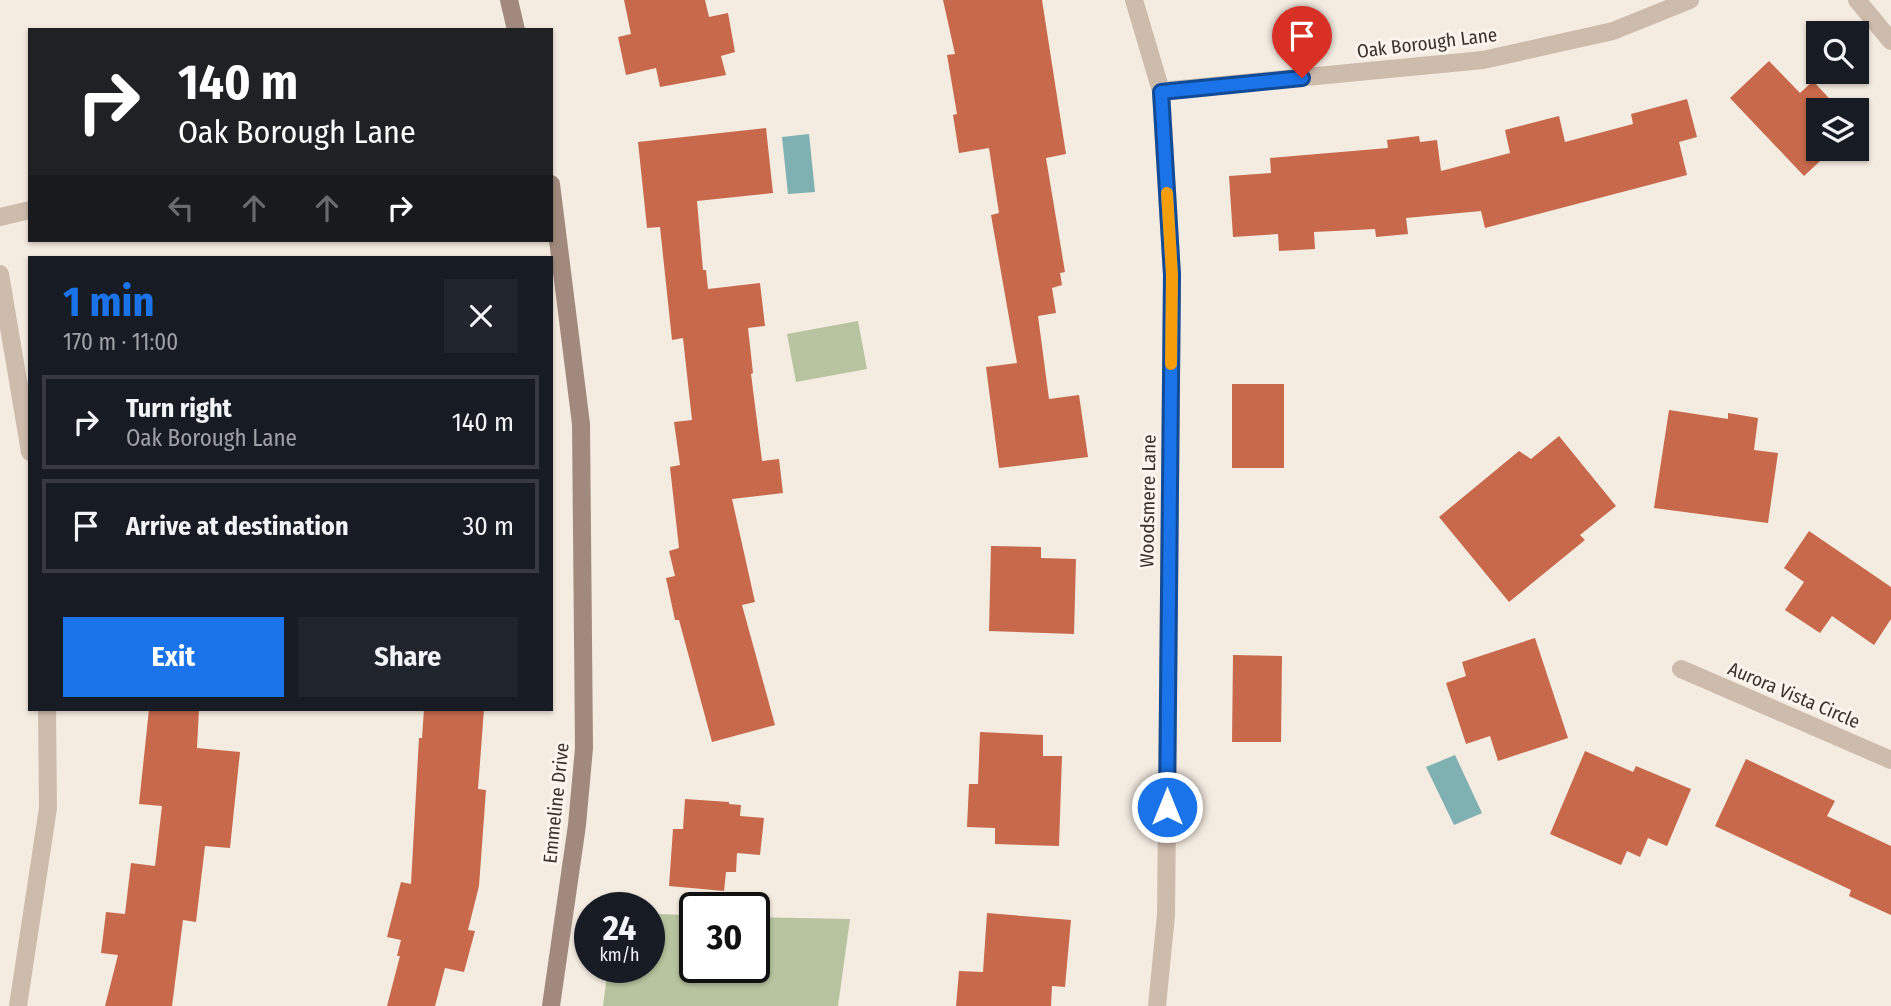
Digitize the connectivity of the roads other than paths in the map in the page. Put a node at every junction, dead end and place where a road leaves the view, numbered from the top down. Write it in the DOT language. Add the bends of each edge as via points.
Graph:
graph roads {
  1 [pos="509,0"];
  2 [pos="1134,0"];
  3 [pos="1690,0"];
  4 [pos="1857,0"];
  5 [pos="516,28"];
  6 [pos="1891,41"];
  7 [pos="1161,92"];
  8 [pos="553,200"];
  9 [pos="28,210"];
  10 [pos="0,217"];
  11 [pos="0,274"];
  12 [pos="28,440"];
  13 [pos="1681,670"];
  14 [pos="47,711"];
  15 [pos="1891,760"];
  16 [pos="18,1006"];
  17 [pos="551,1006"];
  18 [pos="1157,1006"];
  1 -- 5 [label="street"];
  2 -- 7 [label="street, Woodsmere Lane"];
  3 -- 7 [label="street, Oak Borough Lane" via="1613,31 1483,60"];
  4 -- 6 [label="street"];
  7 -- 18 [label="street, Woodsmere Lane" via="1172,275 1166,915"];
  8 -- 17 [label="street, Emmeline Drive" via="581,424 584,748"];
  9 -- 10 [label="street"];
  11 -- 12 [label="street"];
  13 -- 15 [label="street, Aurora Vista Circle"];
  14 -- 16 [label="street" via="48,808"];
}
